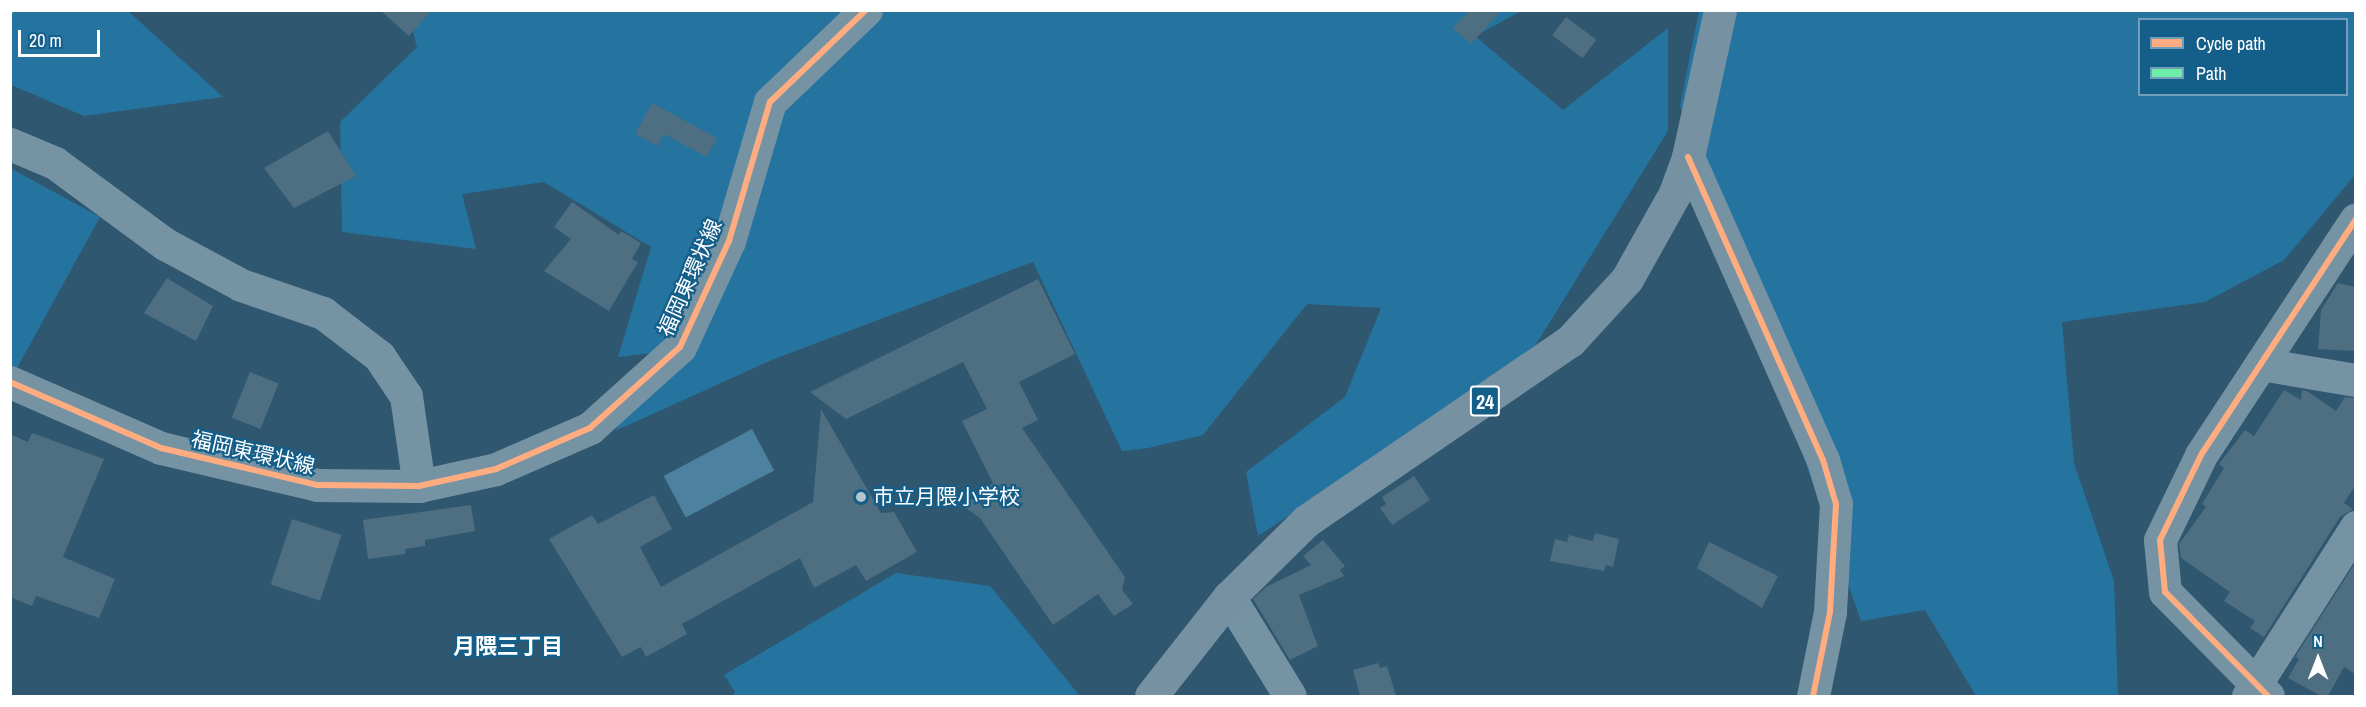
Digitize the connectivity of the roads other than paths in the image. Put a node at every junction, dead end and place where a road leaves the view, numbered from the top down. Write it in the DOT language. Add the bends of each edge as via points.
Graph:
graph roads {
  1 [pos="866,10"];
  2 [pos="1720,10"];
  3 [pos="10,144"];
  4 [pos="1688,157"];
  5 [pos="2355,220"];
  6 [pos="2261,364"];
  7 [pos="2355,380"];
  8 [pos="10,382"];
  9 [pos="419,486"];
  10 [pos="2355,527"];
  11 [pos="1229,597"];
  12 [pos="2258,692"];
  13 [pos="1151,696"];
  14 [pos="1290,696"];
  15 [pos="1813,696"];
  1 -- 9 [label="street, 福岡東環状線" via="770,102 729,241 680,347 590,428 496,469"];
  2 -- 4 [label="main road, 24"];
  3 -- 9 [label="street" via="55,163 165,244 241,285 323,313 379,356 406,396"];
  4 -- 11 [label="main road, 24" via="1675,193 1627,279 1570,341 1306,521"];
  4 -- 15 [label="street" via="1823,460 1836,504 1830,612"];
  5 -- 6 [label="street"];
  6 -- 7 [label="street"];
  6 -- 12 [label="street" via="2201,455 2160,540 2165,592"];
  8 -- 9 [label="street, 福岡東環状線" via="161,448 316,485"];
  10 -- 12 [label="street"];
  11 -- 13 [label="main road, 24"];
  11 -- 14 [label="street"];
}
